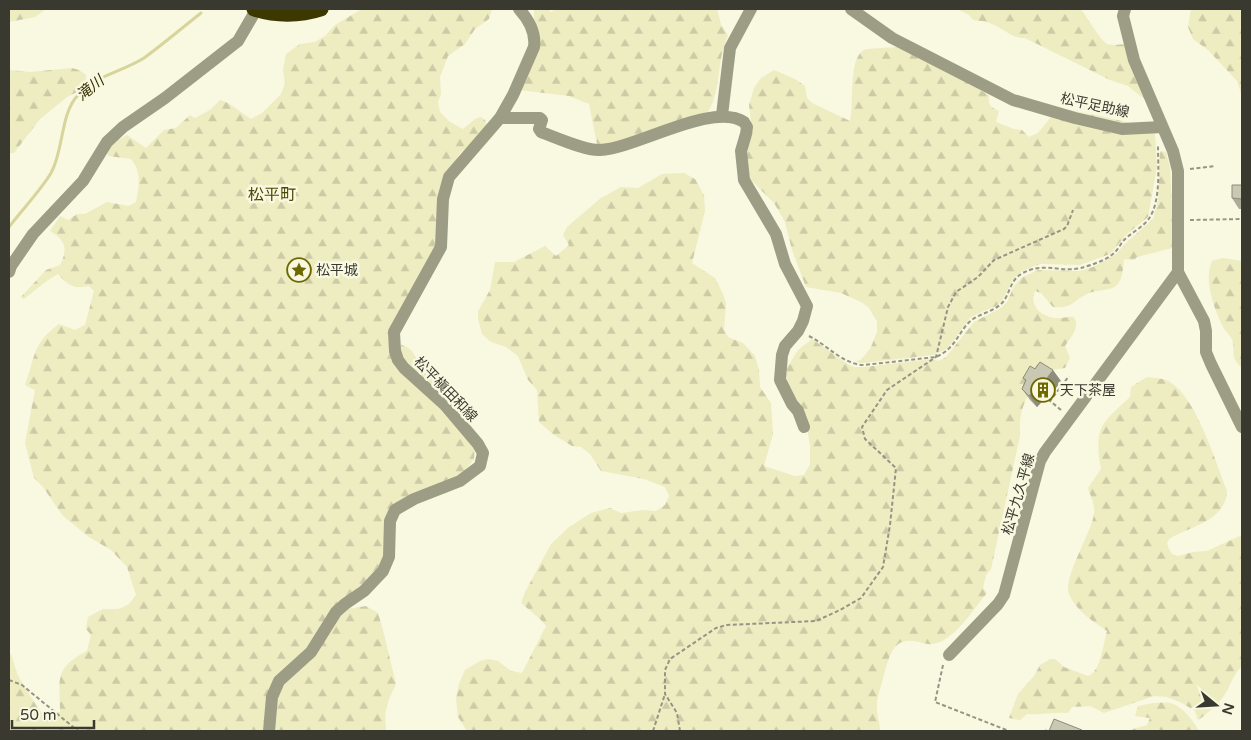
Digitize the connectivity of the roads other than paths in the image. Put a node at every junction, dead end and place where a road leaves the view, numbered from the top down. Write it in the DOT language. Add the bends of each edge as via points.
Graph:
graph roads {
  1 [pos="255,9"];
  2 [pos="321,9"];
  3 [pos="519,9"];
  4 [pos="752,9"];
  5 [pos="851,9"];
  6 [pos="1125,9"];
  7 [pos="722,115"];
  8 [pos="500,118"];
  9 [pos="1159,128"];
  10 [pos="9,272"];
  11 [pos="1178,272"];
  12 [pos="1242,426"];
  13 [pos="804,427"];
  14 [pos="946,657"];
  15 [pos="269,731"];
  1 -- 2 [label="highway" via="289,14"];
  1 -- 10 [label="street" via="238,41 107,142 83,181 33,234"];
  3 -- 8 [label="street, 松平槇田和線" via="533,30 534,47"];
  4 -- 7 [label="street" via="730,48"];
  5 -- 9 [label="street, 松平足助線" via="892,38 1013,100 1122,129"];
  6 -- 9 [label="street" via="1123,16 1134,60"];
  7 -- 8 [label="street" via="600,150 591,150 541,132 540,118"];
  7 -- 13 [label="street" via="741,120 747,127 740,151 744,180 776,234 785,264 807,306 798,331 785,346 780,380"];
  8 -- 15 [label="street, 松平槇田和線" via="449,177 443,199 441,247 396,327 393,341 404,368 445,405 478,444 483,453 480,466 460,481 395,510 390,521 389,557 383,571 364,591 336,612 311,652 279,681 272,697"];
  9 -- 11 [label="street" via="1173,151 1178,171"];
  11 -- 12 [label="street" via="1204,320 1210,364"];
  11 -- 14 [label="street, 松平九久平線" via="1040,461 1004,596"];
}
